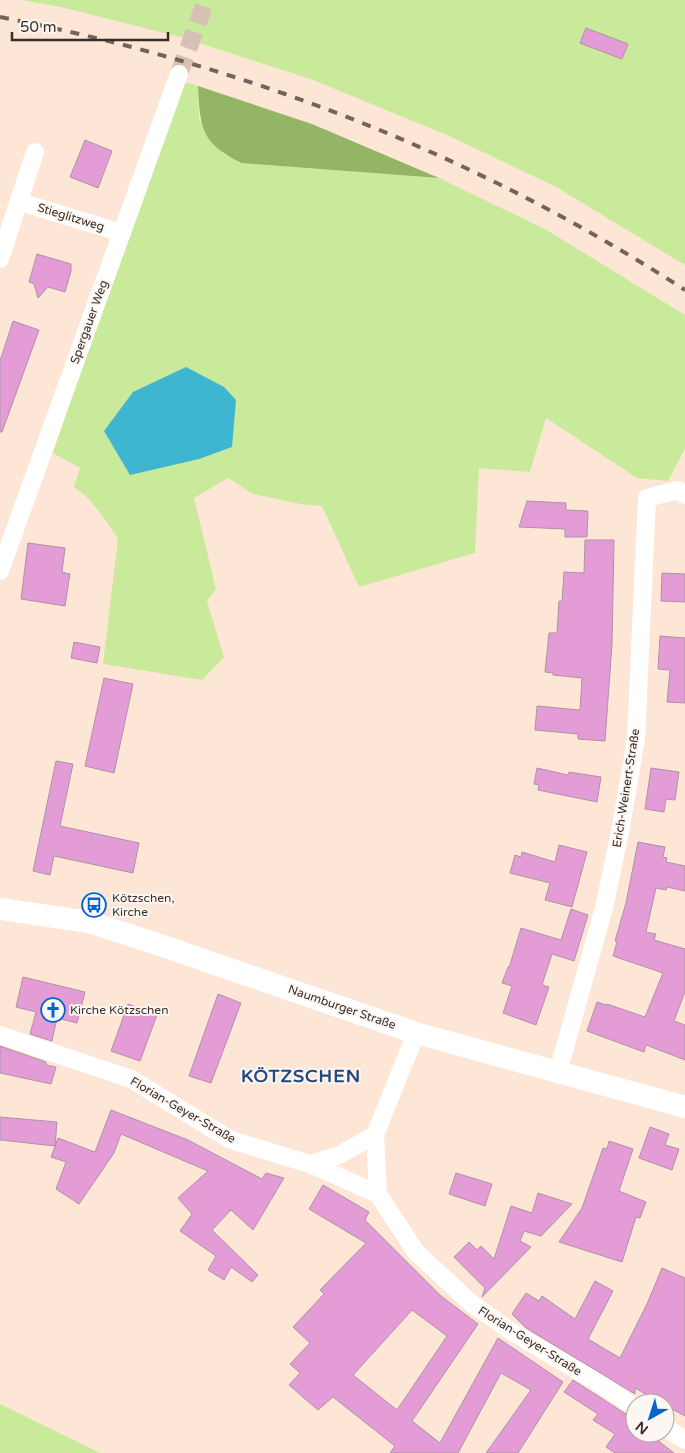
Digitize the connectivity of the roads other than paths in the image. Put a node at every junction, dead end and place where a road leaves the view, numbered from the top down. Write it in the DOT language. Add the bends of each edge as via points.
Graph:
graph roads {
  1 [pos="180,74"];
  2 [pos="36,152"];
  3 [pos="20,202"];
  4 [pos="122,233"];
  5 [pos="0,259"];
  6 [pos="681,492"];
  7 [pos="0,571"];
  8 [pos="0,909"];
  9 [pos="416,1033"];
  10 [pos="0,1035"];
  11 [pos="558,1072"];
  12 [pos="685,1107"];
  13 [pos="375,1135"];
  14 [pos="310,1164"];
  15 [pos="378,1194"];
  16 [pos="625,1400"];
  1 -- 4 [label="street, Spergauer Weg"];
  2 -- 3 [label="street, Stieglitzweg"];
  3 -- 4 [label="street, Stieglitzweg"];
  3 -- 5 [label="street, Stieglitzweg"];
  4 -- 7 [label="street, Spergauer Weg"];
  6 -- 11 [label="street, Erich-Weinert-Straße" via="647,498 636,739 604,908"];
  8 -- 9 [label="street, Naumburger Straße" via="89,922"];
  9 -- 11 [label="street, Naumburger Straße"];
  9 -- 13 [label="street"];
  10 -- 14 [label="street, Florian-Geyer-Straße" via="131,1079 231,1140"];
  11 -- 12 [label="street, Naumburger Straße"];
  13 -- 14 [label="street" via="339,1155"];
  13 -- 15 [label="street"];
  14 -- 15 [label="street, Florian-Geyer-Straße"];
  15 -- 16 [label="street, Florian-Geyer-Straße" via="416,1252 471,1303 509,1330"];
}
